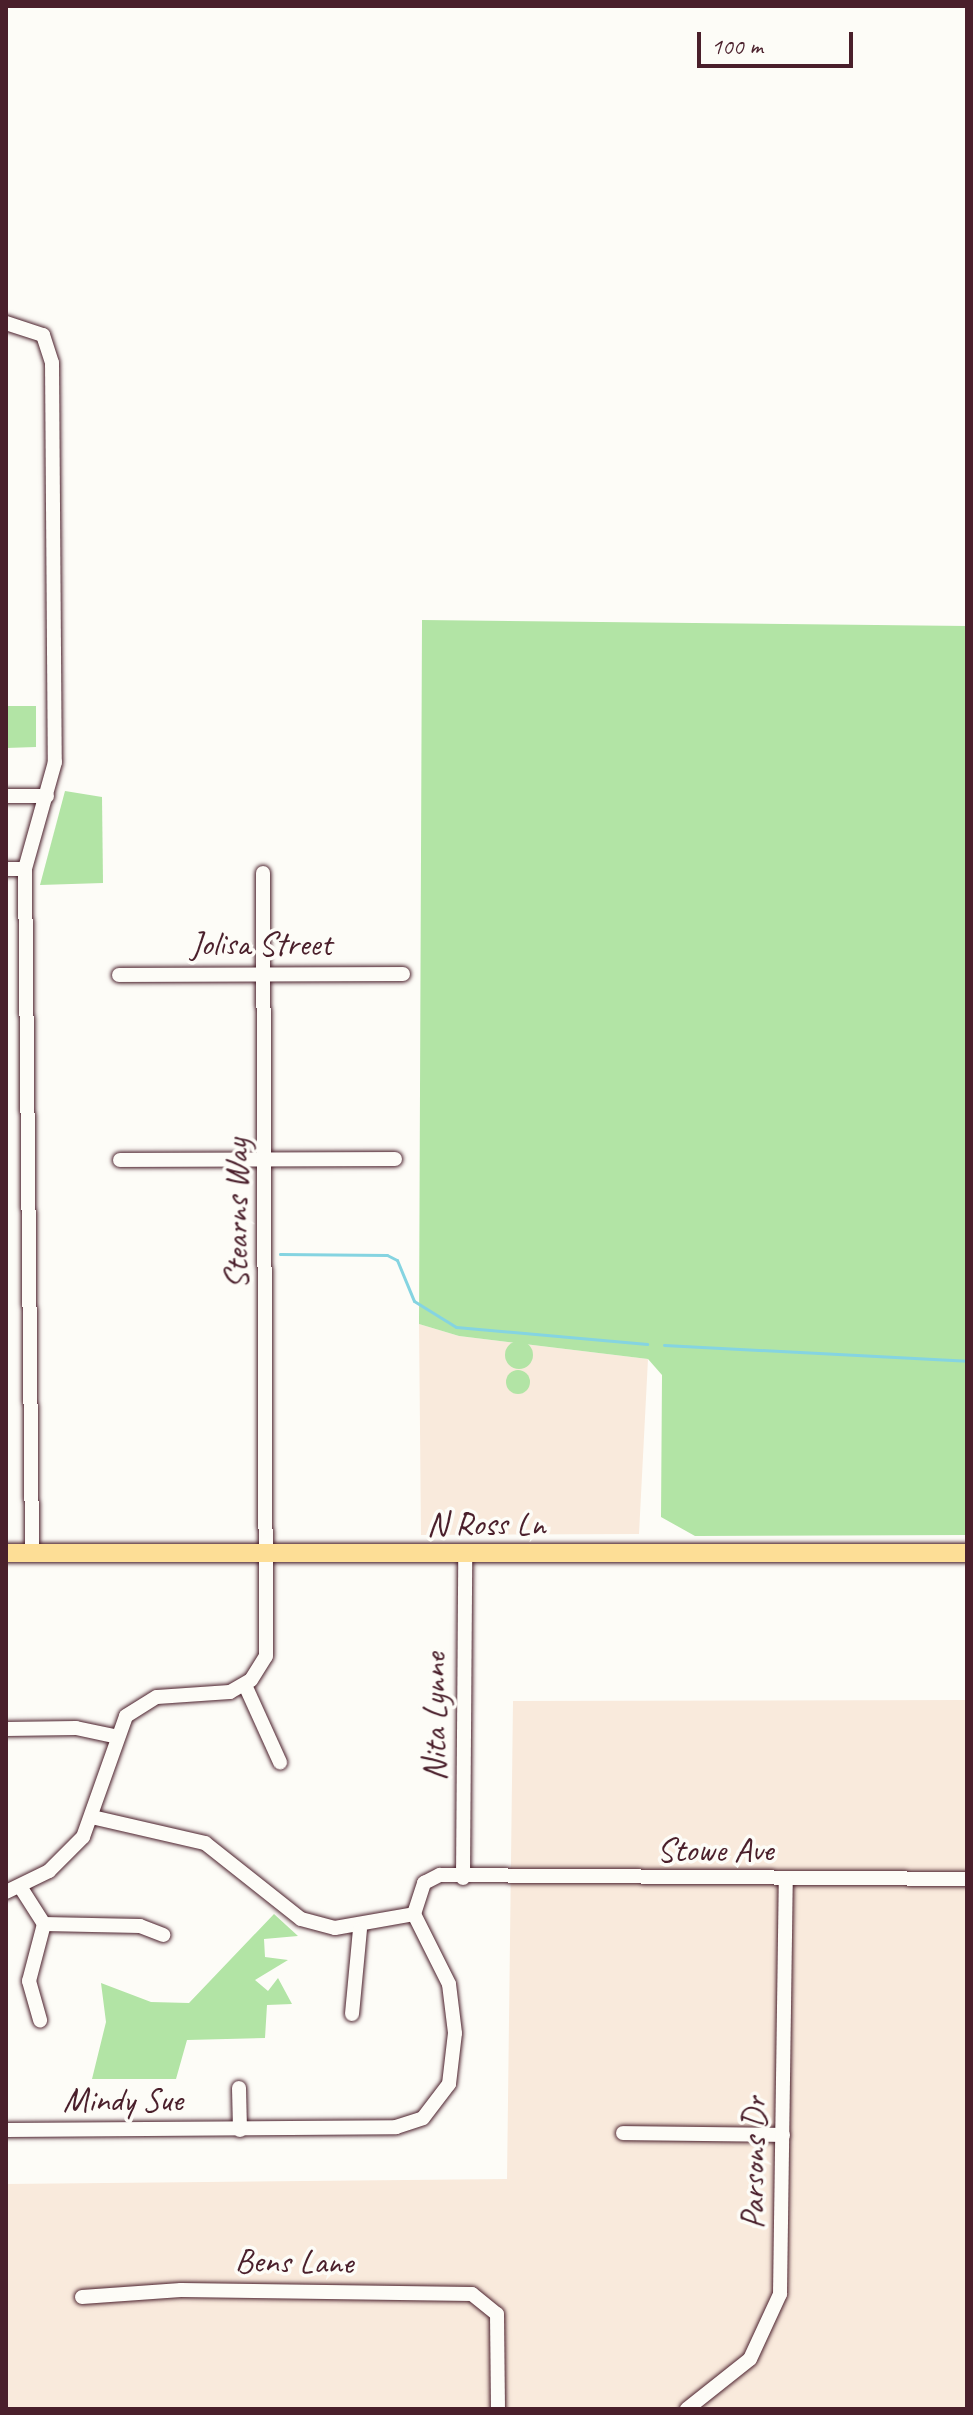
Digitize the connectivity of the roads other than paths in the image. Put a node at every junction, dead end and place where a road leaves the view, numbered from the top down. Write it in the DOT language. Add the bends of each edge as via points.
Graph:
graph roads {
  1 [pos="6,323"];
  2 [pos="6,796"];
  3 [pos="47,796"];
  4 [pos="6,869"];
  5 [pos="25,869"];
  6 [pos="263,873"];
  7 [pos="263,973"];
  8 [pos="403,974"];
  9 [pos="119,975"];
  10 [pos="266,1159"];
  11 [pos="395,1159"];
  12 [pos="120,1160"];
  13 [pos="6,1553"];
  14 [pos="32,1553"];
  15 [pos="967,1553"];
  16 [pos="269,1555"];
  17 [pos="465,1557"];
  18 [pos="245,1685"];
  19 [pos="6,1729"];
  20 [pos="113,1736"];
  21 [pos="280,1762"];
  22 [pos="96,1818"];
  23 [pos="463,1878"];
  24 [pos="967,1879"];
  25 [pos="786,1880"];
  26 [pos="13,1890"];
  27 [pos="414,1914"];
  28 [pos="44,1924"];
  29 [pos="360,1929"];
  30 [pos="163,1935"];
  31 [pos="352,2014"];
  32 [pos="40,2020"];
  33 [pos="239,2088"];
  34 [pos="6,2130"];
  35 [pos="240,2130"];
  36 [pos="623,2133"];
  37 [pos="783,2135"];
  38 [pos="82,2297"];
  39 [pos="498,2409"];
  40 [pos="687,2409"];
  1 -- 3 [label="street" via="43,335 52,363 55,762"];
  2 -- 3 [label="street"];
  3 -- 5 [label="street"];
  4 -- 5 [label="street"];
  5 -- 14 [label="street"];
  6 -- 7 [label="street, Stearns Way"];
  7 -- 8 [label="street, Jolisa Street"];
  7 -- 9 [label="street, Jolisa Street"];
  7 -- 10 [label="street, Stearns Way"];
  10 -- 11 [label="street"];
  10 -- 12 [label="street"];
  10 -- 16 [label="street, Stearns Way"];
  13 -- 14 [label="main road, N Ross Ln"];
  14 -- 16 [label="main road, N Ross Ln"];
  15 -- 17 [label="main road, N Ross Ln"];
  16 -- 17 [label="main road, N Ross Ln"];
  16 -- 18 [label="street, Stearns Way" via="266,1656"];
  17 -- 23 [label="street, Nita Lynne"];
  18 -- 20 [label="street" via="147,1701"];
  18 -- 21 [label="street"];
  19 -- 20 [label="street" via="76,1728"];
  20 -- 22 [label="street"];
  22 -- 26 [label="street" via="60,1862"];
  22 -- 29 [label="street" via="205,1843 301,1919"];
  23 -- 25 [label="street, Stowe Ave"];
  23 -- 27 [label="street, Stowe Ave" via="429,1876"];
  24 -- 25 [label="street, Stowe Ave"];
  25 -- 37 [label="street, Parsons Dr"];
  26 -- 28 [label="street"];
  27 -- 29 [label="street"];
  27 -- 35 [label="street, Mindy Sue" via="449,1984 453,2069 434,2110 396,2127"];
  28 -- 30 [label="street" via="140,1926"];
  28 -- 32 [label="street" via="29,1981"];
  29 -- 31 [label="street"];
  33 -- 35 [label="street"];
  34 -- 35 [label="street, Mindy Sue"];
  36 -- 37 [label="street"];
  37 -- 40 [label="street, Parsons Dr" via="777,2306 750,2359"];
  38 -- 39 [label="street, Bens Lane" via="181,2290 472,2294 497,2314"];
}
